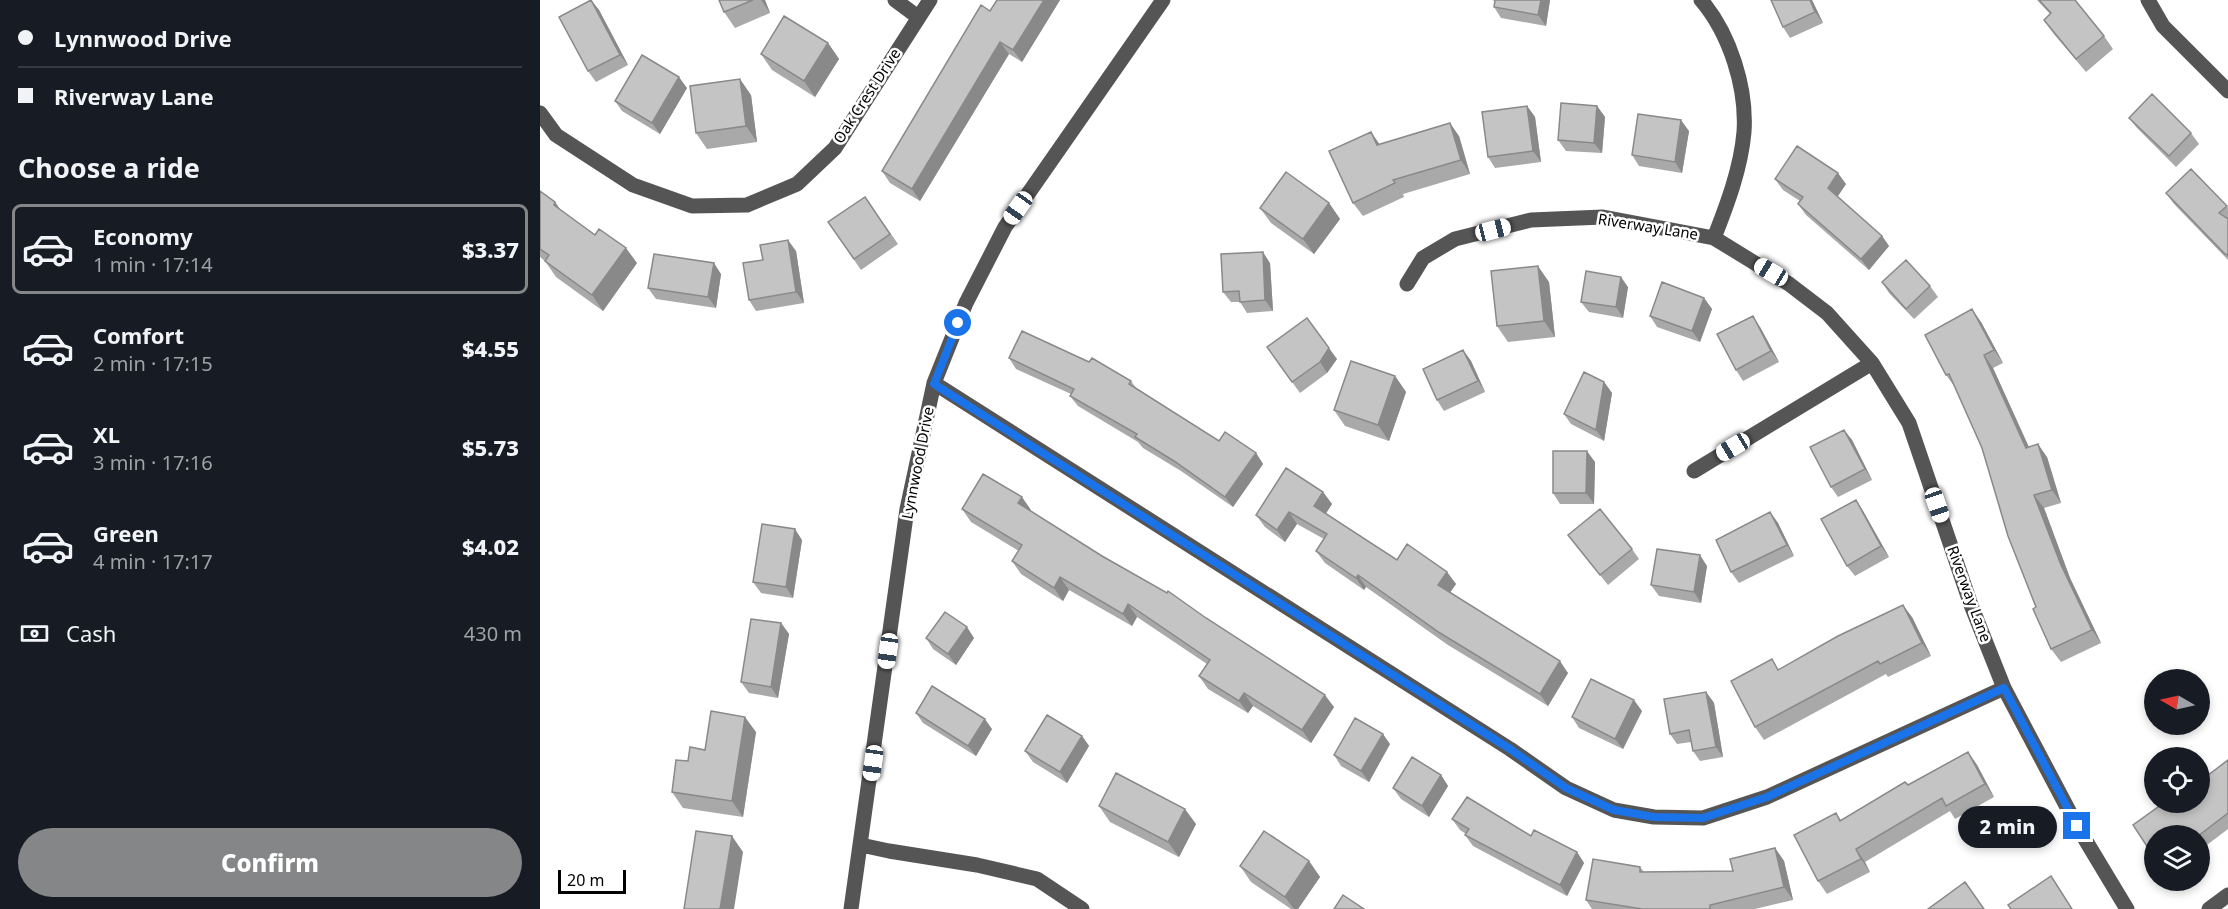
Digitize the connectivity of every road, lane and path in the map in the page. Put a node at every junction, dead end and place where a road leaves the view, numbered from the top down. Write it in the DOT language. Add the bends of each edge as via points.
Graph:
graph roads {
  1 [pos="895,0"];
  2 [pos="930,0"];
  3 [pos="1163,0"];
  4 [pos="1701,0"];
  5 [pos="2148,0"];
  6 [pos="918,16"];
  7 [pos="2228,91"];
  8 [pos="540,113"];
  9 [pos="1714,238"];
  10 [pos="1407,284"];
  11 [pos="1872,363"];
  12 [pos="934,384"];
  13 [pos="1694,471"];
  14 [pos="2004,688"];
  15 [pos="861,844"];
  16 [pos="2228,895"];
  17 [pos="851,909"];
  18 [pos="1082,909"];
  19 [pos="2127,909"];
  20 [pos="2209,909"];
  1 -- 6 [label="street"];
  2 -- 6 [label="street, Oak Crest Drive"];
  3 -- 12 [label="street, Lynnwood Drive" via="1005,227 966,303"];
  4 -- 9 [label="street" via="1728,43 1741,87 1744,132 1732,190"];
  5 -- 7 [label="street" via="2163,26"];
  6 -- 8 [label="street, Oak Crest Drive" via="835,148 797,184 747,205 692,206 633,185 556,135"];
  9 -- 10 [label="street, Riverway Lane" via="1603,217 1531,220 1455,239 1423,258"];
  9 -- 11 [label="street, Riverway Lane" via="1790,284 1827,314"];
  11 -- 13 [label="street"];
  11 -- 14 [label="street, Riverway Lane" via="1909,423 1971,605"];
  12 -- 14 [label="street" via="1566,788 1614,810 1654,817 1703,818 1767,797"];
  12 -- 15 [label="street, Lynnwood Drive" via="907,509"];
  14 -- 19 [label="street, Riverway Lane" via="2077,826"];
  15 -- 17 [label="street, Lynnwood Drive"];
  15 -- 18 [label="street" via="1037,879"];
  16 -- 20 [label="street"];
}
